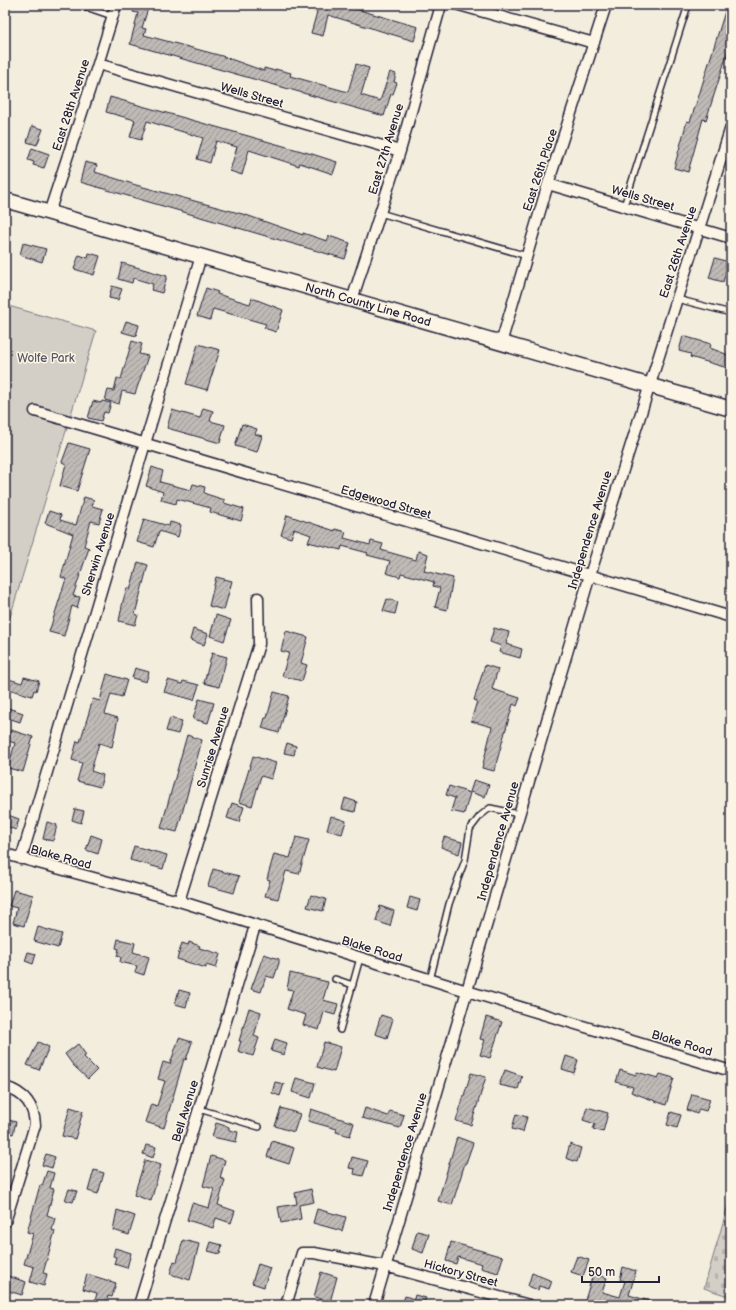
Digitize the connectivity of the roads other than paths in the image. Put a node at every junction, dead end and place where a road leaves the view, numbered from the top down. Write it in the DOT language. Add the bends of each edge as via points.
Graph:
graph roads {
  1 [pos="80,5"];
  2 [pos="116,5"];
  3 [pos="442,5"];
  4 [pos="459,5"];
  5 [pos="606,5"];
  6 [pos="688,5"];
  7 [pos="112,16"];
  8 [pos="594,43"];
  9 [pos="98,64"];
  10 [pos="731,127"];
  11 [pos="400,151"];
  12 [pos="548,184"];
  13 [pos="5,200"];
  14 [pos="624,206"];
  15 [pos="49,213"];
  16 [pos="380,213"];
  17 [pos="699,228"];
  18 [pos="731,238"];
  19 [pos="201,256"];
  20 [pos="527,256"];
  21 [pos="677,298"];
  22 [pos="352,300"];
  23 [pos="731,313"];
  24 [pos="501,343"];
  25 [pos="649,385"];
  26 [pos="731,409"];
  27 [pos="35,411"];
  28 [pos="145,444"];
  29 [pos="590,575"];
  30 [pos="258,598"];
  31 [pos="731,617"];
  32 [pos="519,814"];
  33 [pos="5,854"];
  34 [pos="21,860"];
  35 [pos="179,901"];
  36 [pos="255,926"];
  37 [pos="360,958"];
  38 [pos="335,979"];
  39 [pos="430,980"];
  40 [pos="353,984"];
  41 [pos="467,992"];
  42 [pos="340,1030"];
  43 [pos="731,1071"];
  44 [pos="5,1087"];
  45 [pos="199,1109"];
  46 [pos="259,1127"];
  47 [pos="5,1222"];
  48 [pos="385,1266"];
  49 [pos="506,1302"];
  50 [pos="139,1305"];
  51 [pos="286,1305"];
  52 [pos="374,1305"];
  53 [pos="529,1305"];
  1 -- 7 [label="lane"];
  2 -- 7 [label="street, East 28th Avenue"];
  3 -- 11 [label="street, East 27th Avenue"];
  4 -- 8 [label="street"];
  5 -- 8 [label="street, East 26th Place"];
  6 -- 14 [label="lane"];
  7 -- 9 [label="street, East 28th Avenue"];
  8 -- 12 [label="street, East 26th Place"];
  9 -- 11 [label="street, Wells Street"];
  9 -- 15 [label="street, East 28th Avenue"];
  10 -- 17 [label="street, East 26th Avenue"];
  11 -- 16 [label="street, East 27th Avenue"];
  12 -- 14 [label="street, Wells Street"];
  12 -- 20 [label="street, East 26th Place"];
  13 -- 15 [label="main road, North County Line Road"];
  14 -- 17 [label="street, Wells Street"];
  15 -- 19 [label="main road, North County Line Road"];
  16 -- 20 [label="lane"];
  16 -- 22 [label="street, East 27th Avenue"];
  17 -- 18 [label="street, Wells Street"];
  17 -- 21 [label="street, East 26th Avenue"];
  19 -- 22 [label="main road, North County Line Road"];
  19 -- 28 [label="street, Sherwin Avenue"];
  20 -- 24 [label="street, East 26th Place"];
  21 -- 23 [label="lane"];
  21 -- 25 [label="street, East 26th Avenue"];
  22 -- 24 [label="main road, North County Line Road"];
  24 -- 25 [label="main road, North County Line Road"];
  25 -- 26 [label="main road, North County Line Road"];
  25 -- 29 [label="street, Independence Avenue"];
  27 -- 28 [label="street, Edgewood Street"];
  28 -- 29 [label="street, Edgewood Street"];
  28 -- 34 [label="street, Sherwin Avenue"];
  29 -- 31 [label="street, Edgewood Street"];
  29 -- 32 [label="street, Independence Avenue"];
  30 -- 35 [label="street, Sunrise Avenue" via="259,644"];
  32 -- 39 [label="lane" via="490,808 470,829 464,860 449,904"];
  32 -- 41 [label="street, Independence Avenue"];
  33 -- 34 [label="street, Blake Road"];
  34 -- 35 [label="street, Blake Road"];
  35 -- 36 [label="street, Blake Road"];
  36 -- 37 [label="street, Blake Road"];
  36 -- 45 [label="street, Bell Avenue"];
  37 -- 39 [label="street, Blake Road"];
  37 -- 40 [label="lane"];
  38 -- 40 [label="lane"];
  39 -- 41 [label="street, Blake Road"];
  40 -- 42 [label="lane"];
  41 -- 43 [label="street, Blake Road"];
  41 -- 48 [label="street, Independence Avenue"];
  44 -- 47 [label="street" via="25,1098 34,1113 35,1126"];
  45 -- 46 [label="lane"];
  45 -- 50 [label="street, Bell Avenue"];
  48 -- 49 [label="street, Hickory Street"];
  48 -- 51 [label="street, Hickory Street" via="302,1253"];
  48 -- 52 [label="street, Independence Avenue"];
  49 -- 53 [label="street, Hickory Street"];
}
